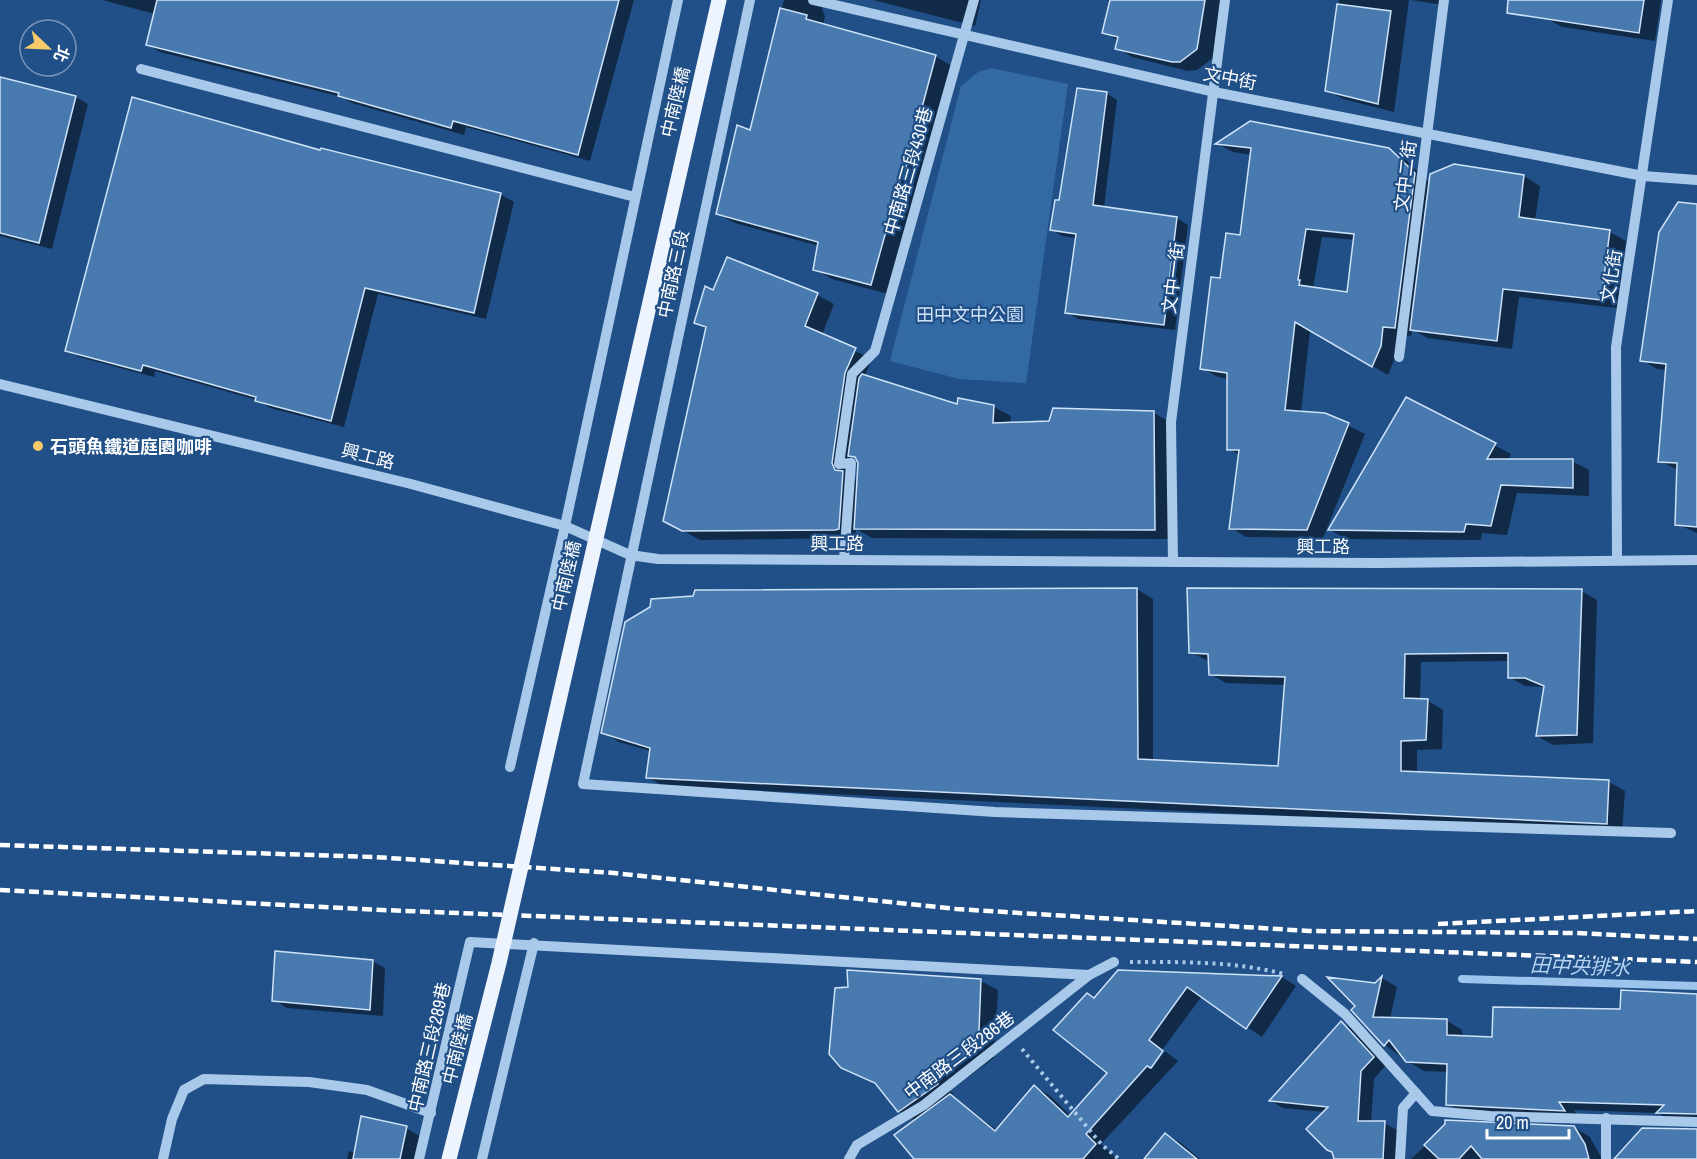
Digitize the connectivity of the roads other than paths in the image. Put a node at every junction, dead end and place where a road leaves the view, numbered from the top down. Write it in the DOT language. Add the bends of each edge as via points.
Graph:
graph roads {
  1 [pos="678,0"];
  2 [pos="719,0"];
  3 [pos="750,0"];
  4 [pos="813,0"];
  5 [pos="974,0"];
  6 [pos="1225,0"];
  7 [pos="1444,0"];
  8 [pos="1668,0"];
  9 [pos="964,36"];
  10 [pos="141,69"];
  11 [pos="1214,92"];
  12 [pos="1428,133"];
  13 [pos="1643,176"];
  14 [pos="1697,180"];
  15 [pos="635,197"];
  16 [pos="1399,357"];
  17 [pos="0,384"];
  18 [pos="565,526"];
  19 [pos="630,555"];
  20 [pos="844,560"];
  21 [pos="1617,560"];
  22 [pos="1697,560"];
  23 [pos="1173,562"];
  24 [pos="510,767"];
  25 [pos="1671,833"];
  26 [pos="534,943"];
  27 [pos="1114,962"];
  28 [pos="1089,975"];
  29 [pos="1302,979"];
  30 [pos="1416,1093"];
  31 [pos="431,1113"];
  32 [pos="1606,1119"];
  33 [pos="1697,1122"];
  34 [pos="164,1159"];
  35 [pos="418,1159"];
  36 [pos="449,1159"];
  37 [pos="482,1159"];
  38 [pos="849,1159"];
  39 [pos="1400,1159"];
  40 [pos="1606,1159"];
  1 -- 15 [label="street"];
  2 -- 36 [label="main road, 中南陸橋, bridge" via="499,963"];
  3 -- 19 [label="street, 中南路三段"];
  4 -- 9 [label="street, 文中街"];
  5 -- 9 [label="street, 中南路三段430巷"];
  6 -- 11 [label="street, 文中一街"];
  7 -- 12 [label="street, 文中二街"];
  8 -- 13 [label="street, 文化街"];
  9 -- 11 [label="street, 文中街"];
  9 -- 20 [label="street, 中南路三段430巷" via="875,351 852,375 839,464 851,463"];
  10 -- 15 [label="street"];
  11 -- 12 [label="street, 文中街"];
  11 -- 23 [label="street, 文中一街" via="1171,422"];
  12 -- 13 [label="street, 文中街"];
  12 -- 16 [label="street, 文中二街"];
  13 -- 14 [label="street, 文中街"];
  13 -- 21 [label="street, 文化街" via="1616,347"];
  15 -- 18 [label="street"];
  17 -- 18 [label="street, 興工路" via="411,484"];
  18 -- 19 [label="street, 興工路"];
  18 -- 24 [label="street"];
  19 -- 20 [label="street, 興工路" via="658,559"];
  19 -- 25 [label="street, 中南路三段" via="583,784 995,812"];
  20 -- 23 [label="street, 興工路"];
  21 -- 22 [label="street, 興工路"];
  21 -- 23 [label="street, 興工路"];
  26 -- 28 [label="street"];
  26 -- 31 [label="street, 中南路三段289巷" via="470,942"];
  26 -- 37 [label="street"];
  27 -- 28 [label="street, 中南路三段286巷"];
  28 -- 38 [label="street, 中南路三段286巷" via="924,1105 857,1145"];
  29 -- 30 [label="street" via="1345,1014"];
  30 -- 32 [label="street" via="1432,1111"];
  30 -- 39 [label="street" via="1403,1108"];
  31 -- 34 [label="street" via="367,1090 309,1082 204,1079 184,1090 172,1119"];
  31 -- 35 [label="street, 中南路三段289巷"];
  32 -- 33 [label="street"];
  32 -- 40 [label="street"];
}
